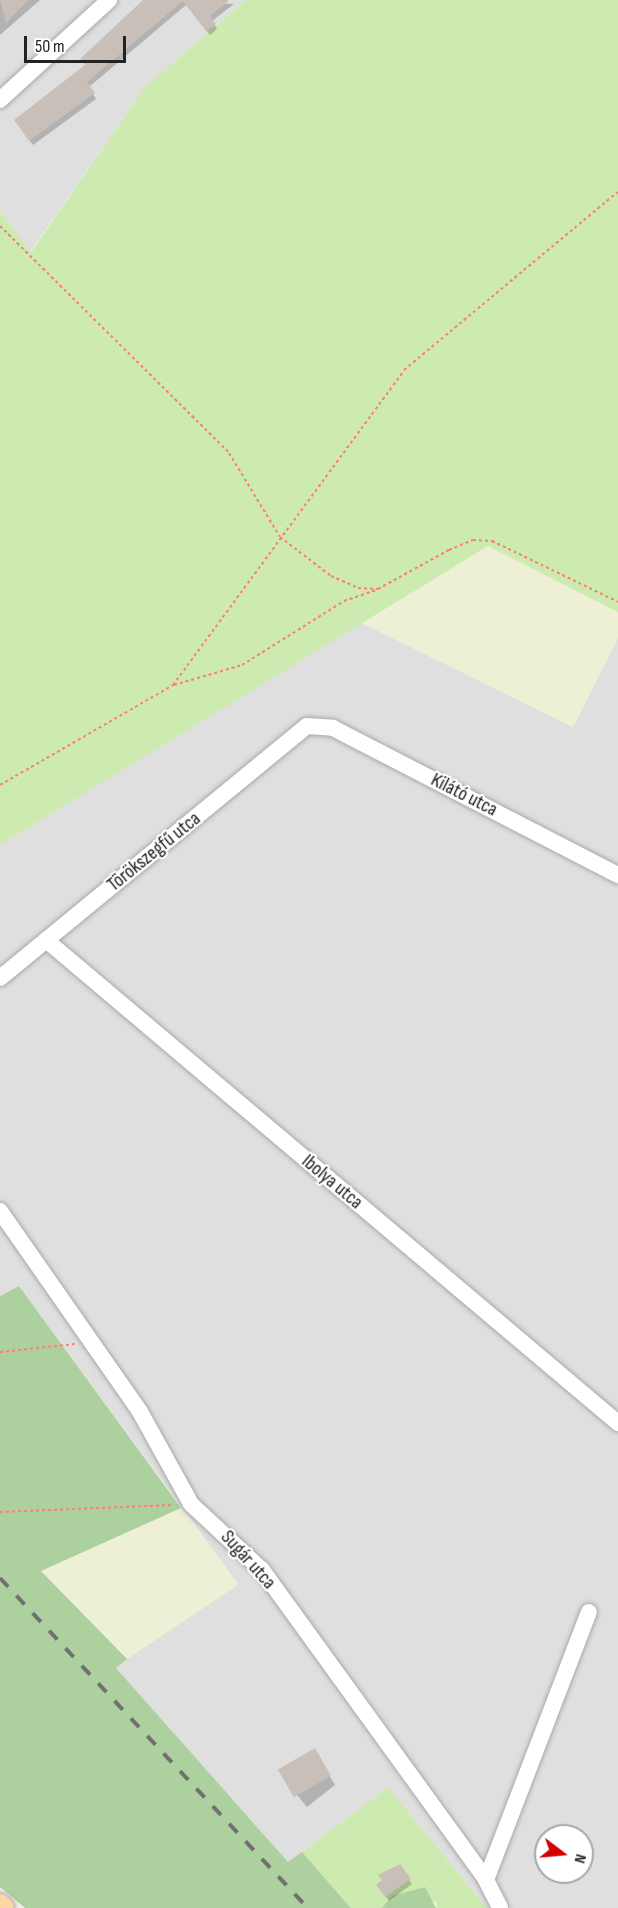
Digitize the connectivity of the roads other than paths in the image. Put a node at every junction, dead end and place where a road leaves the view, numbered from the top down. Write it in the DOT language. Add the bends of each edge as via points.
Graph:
graph roads {
  1 [pos="109,0"];
  2 [pos="0,100"];
  3 [pos="307,726"];
  4 [pos="618,875"];
  5 [pos="46,940"];
  6 [pos="0,978"];
  7 [pos="0,1211"];
  8 [pos="618,1423"];
  9 [pos="589,1612"];
  10 [pos="486,1880"];
  11 [pos="500,1908"];
  1 -- 2 [label="street"];
  3 -- 4 [label="street, Kilátó utca" via="333,728"];
  3 -- 5 [label="street, Törökszegfű utca"];
  5 -- 6 [label="street, Törökszegfű utca"];
  5 -- 8 [label="street, Ibolya utca"];
  7 -- 10 [label="street, Sugár utca" via="87,1343 139,1410 191,1504 261,1570"];
  9 -- 10 [label="street"];
  10 -- 11 [label="street, Sugár utca"];
}
